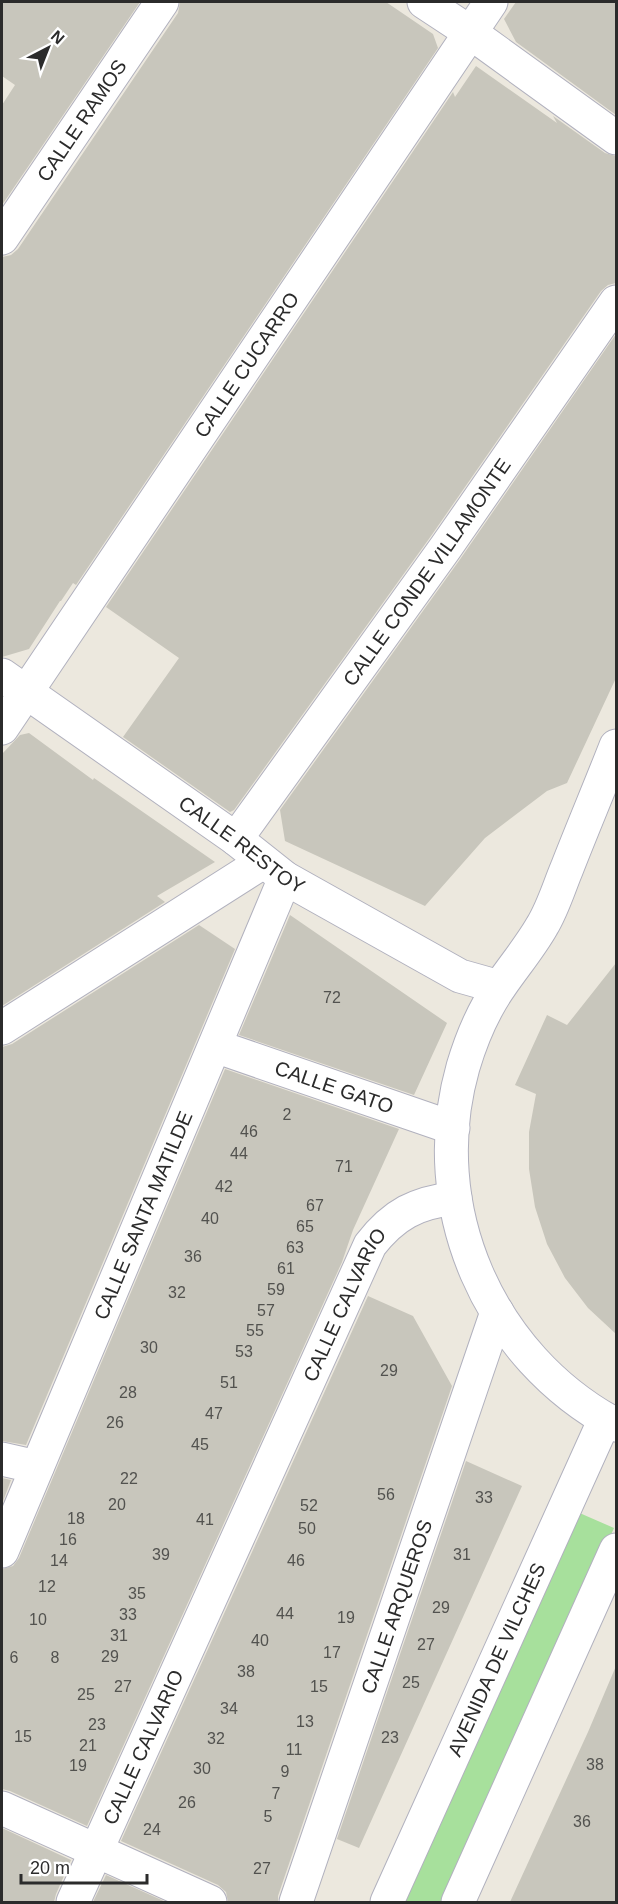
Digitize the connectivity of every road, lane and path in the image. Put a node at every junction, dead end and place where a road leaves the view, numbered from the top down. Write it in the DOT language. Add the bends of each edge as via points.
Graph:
graph roads {
  1 [pos="162,2"];
  2 [pos="424,2"];
  3 [pos="491,2"];
  4 [pos="471,33"];
  5 [pos="616,138"];
  6 [pos="2,238"];
  7 [pos="616,302"];
  8 [pos="13,684"];
  9 [pos="2,728"];
  10 [pos="616,746"];
  11 [pos="236,839"];
  12 [pos="274,870"];
  13 [pos="499,987"];
  14 [pos="2,1028"];
  15 [pos="215,1046"];
  16 [pos="453,1128"];
  17 [pos="455,1198"];
  18 [pos="497,1312"];
  19 [pos="611,1422"];
  20 [pos="2,1459"];
  21 [pos="37,1467"];
  22 [pos="616,1550"];
  23 [pos="2,1551"];
  24 [pos="2,1808"];
  25 [pos="96,1851"];
  26 [pos="73,1902"];
  27 [pos="210,1902"];
  28 [pos="296,1902"];
  29 [pos="387,1902"];
  30 [pos="458,1902"];
  1 -- 6 [label="street, CALLE RAMOS"];
  2 -- 4 [label="street"];
  3 -- 4 [label="street, CALLE CUCARRO"];
  4 -- 5 [label="street"];
  4 -- 8 [label="street, CALLE CUCARRO"];
  7 -- 11 [label="street, CALLE CONDE VILLAMONTE"];
  8 -- 9 [label="street, CALLE CUCARRO"];
  8 -- 11 [label="street, CALLE RESTOY"];
  10 -- 13 [label="street" via="543,925"];
  11 -- 12 [label="street, CALLE RESTOY"];
  12 -- 13 [label="street, CALLE RESTOY" via="460,976"];
  12 -- 14 [label="street"];
  12 -- 15 [label="street, CALLE SANTA MATILDE"];
  13 -- 16 [label="street" via="478,1026 463,1068"];
  15 -- 16 [label="street, CALLE GATO"];
  15 -- 21 [label="street, CALLE SANTA MATILDE"];
  16 -- 17 [label="street"];
  17 -- 18 [label="street" via="464,1241"];
  17 -- 25 [label="street, CALLE CALVARIO" via="410,1208 391,1221 370,1245"];
  18 -- 19 [label="street" via="528,1356 551,1379"];
  18 -- 28 [label="street, CALLE ARQUEROS"];
  19 -- 29 [label="street, AVENIDA DE VILCHES"];
  20 -- 21 [label="street"];
  21 -- 23 [label="street, CALLE SANTA MATILDE"];
  22 -- 30 [label="street"];
  24 -- 25 [label="street"];
  25 -- 26 [label="street, CALLE CALVARIO"];
  25 -- 27 [label="street"];
}
